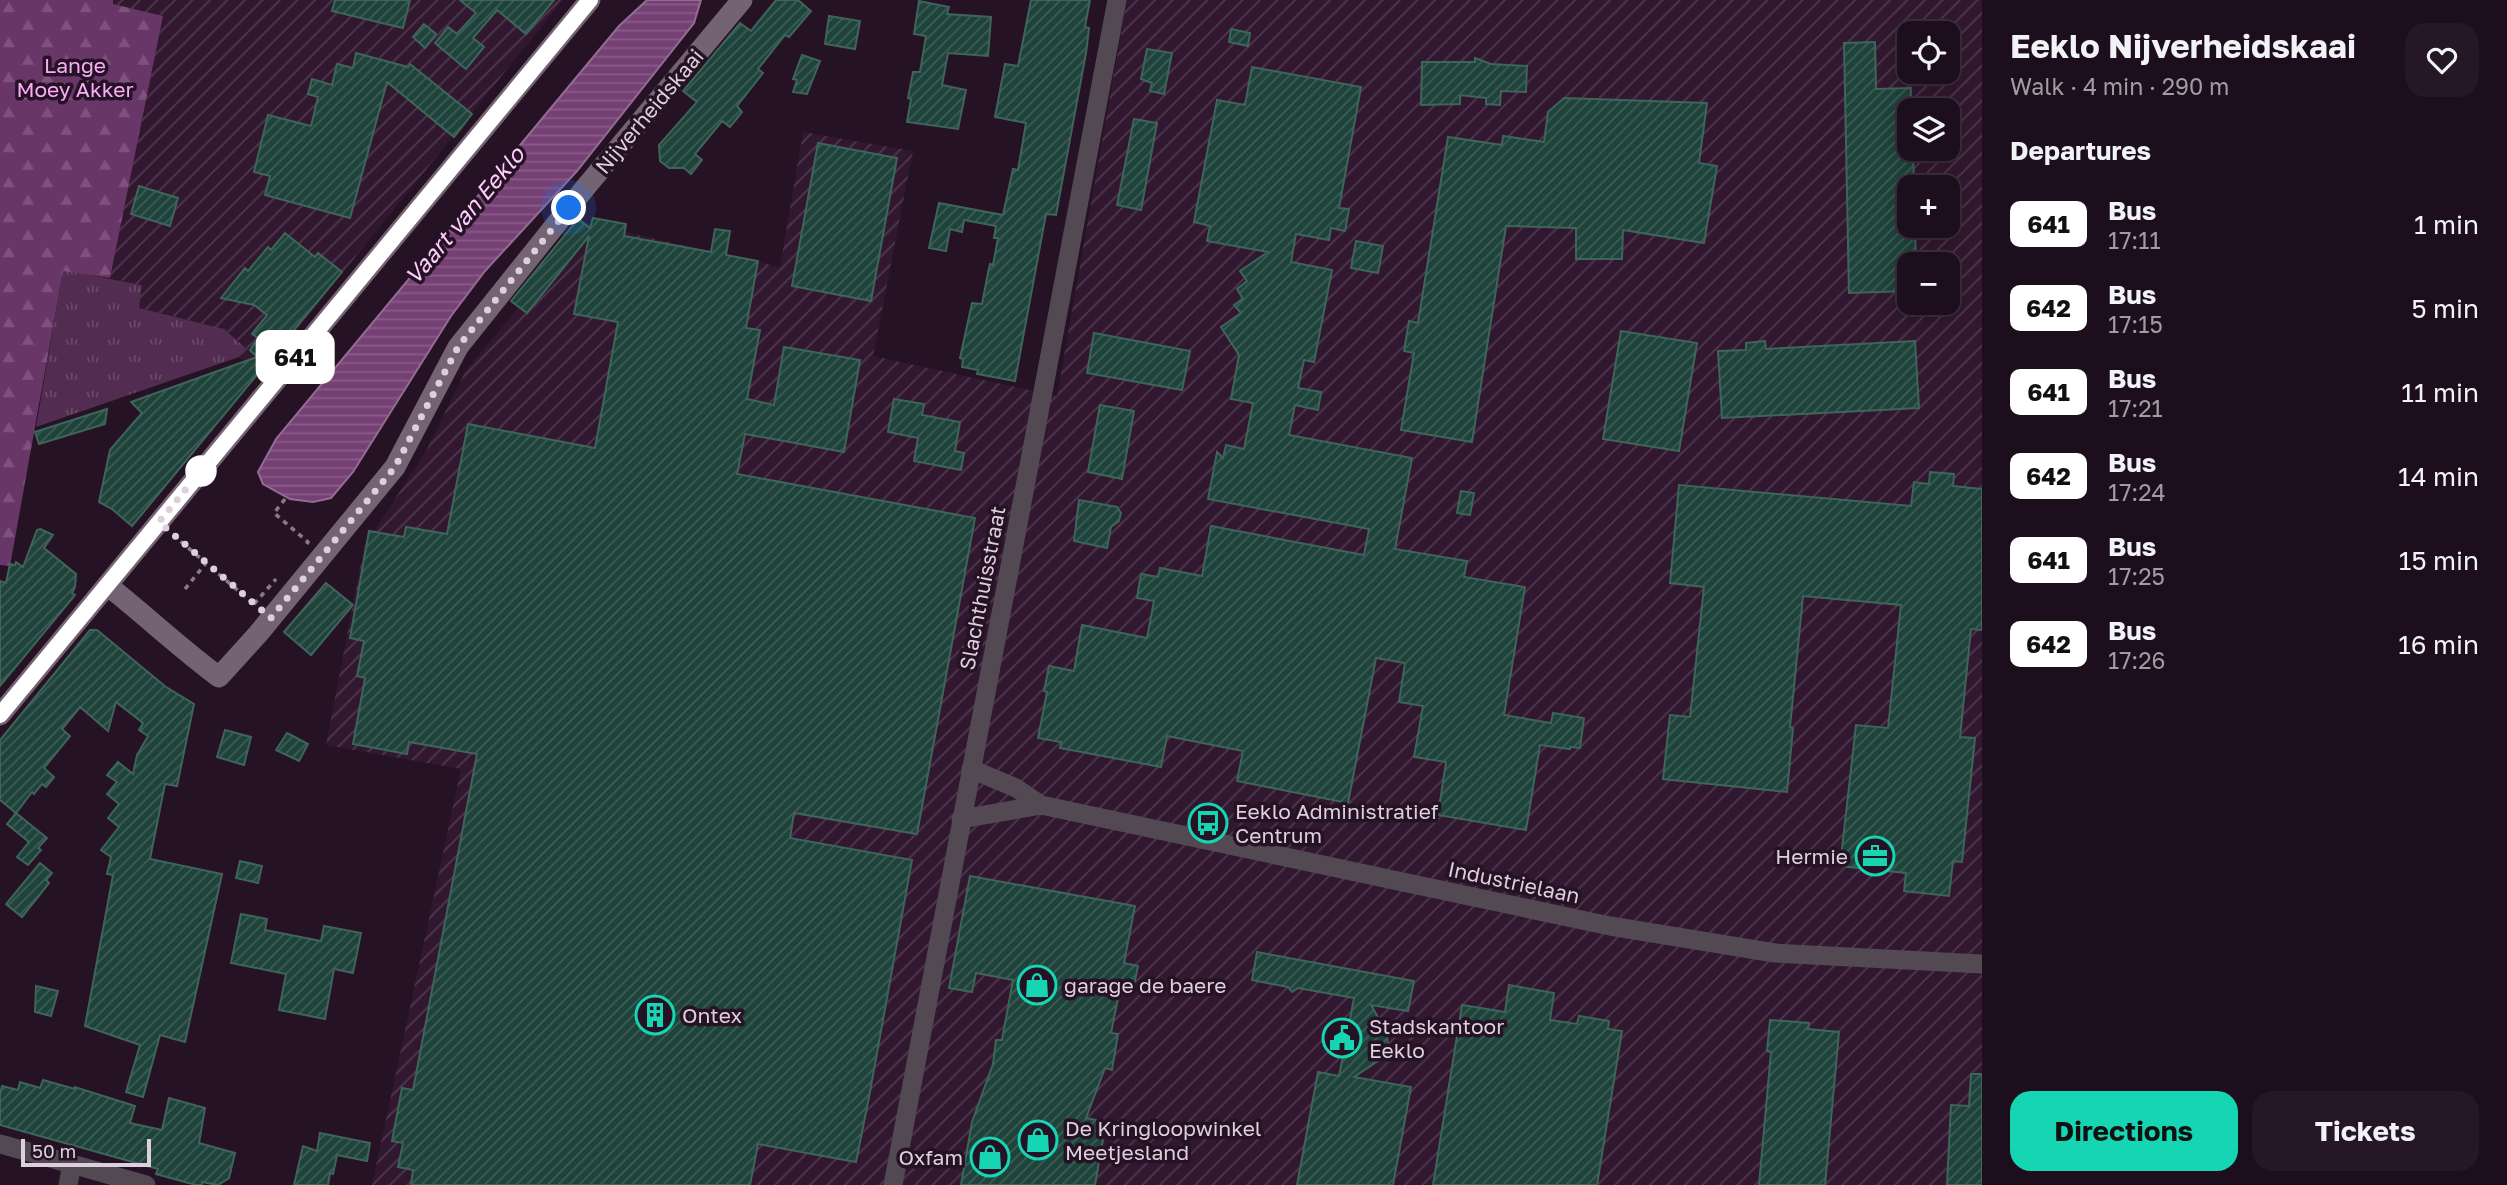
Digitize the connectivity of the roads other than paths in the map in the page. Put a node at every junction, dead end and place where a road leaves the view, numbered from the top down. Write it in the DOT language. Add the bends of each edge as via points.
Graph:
graph roads {
  1 [pos="590,0"];
  2 [pos="742,0"];
  3 [pos="1116,0"];
  4 [pos="107,585"];
  5 [pos="0,715"];
  6 [pos="971,769"];
  7 [pos="1041,805"];
  8 [pos="961,819"];
  9 [pos="1982,964"];
  10 [pos="0,1144"];
  11 [pos="72,1164"];
  12 [pos="68,1185"];
  13 [pos="146,1185"];
  14 [pos="893,1185"];
  1 -- 4 [label="street"];
  2 -- 4 [label="street, Nijverheidskaai" via="458,347 395,467 219,677"];
  3 -- 6 [label="street, Slachthuisstraat"];
  4 -- 5 [label="street"];
  6 -- 7 [label="street, Industrielaan" via="1016,788"];
  6 -- 8 [label="street, Slachthuisstraat"];
  7 -- 8 [label="street, Industrielaan"];
  7 -- 9 [label="street, Industrielaan" via="1610,926 1775,953"];
  8 -- 14 [label="street, Slachthuisstraat"];
  10 -- 11 [label="street"];
  11 -- 12 [label="street"];
  11 -- 13 [label="street"];
}
